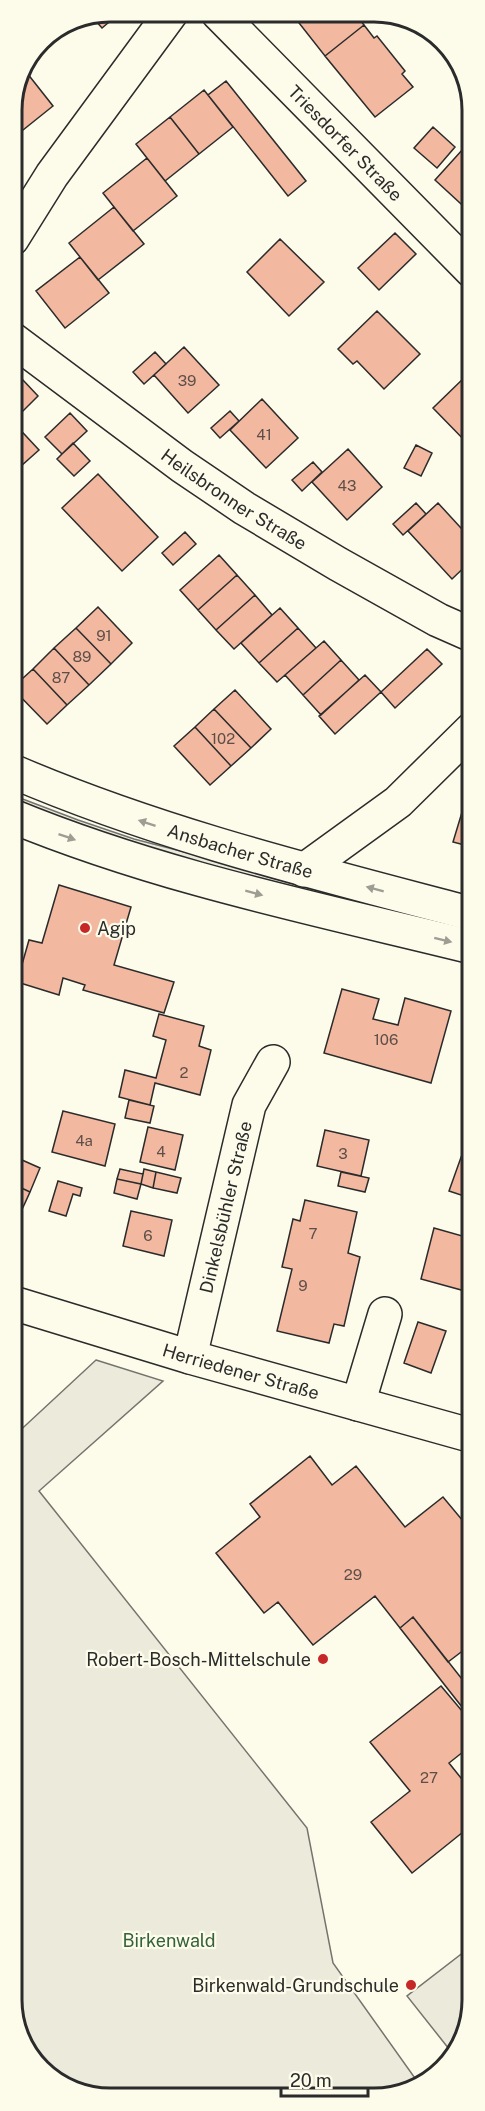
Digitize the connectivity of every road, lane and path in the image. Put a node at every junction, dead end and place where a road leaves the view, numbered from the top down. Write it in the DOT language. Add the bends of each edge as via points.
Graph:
graph roads {
  1 [pos="164,22"];
  2 [pos="227,22"];
  3 [pos="23,221"];
  4 [pos="462,261"];
  5 [pos="23,347"];
  6 [pos="462,631"];
  7 [pos="462,739"];
  8 [pos="23,775"];
  9 [pos="23,820"];
  10 [pos="304,870"];
  11 [pos="462,911"];
  12 [pos="462,944"];
  13 [pos="273,1062"];
  14 [pos="22,1306"];
  15 [pos="385,1314"];
  16 [pos="190,1357"];
  17 [pos="358,1404"];
  18 [pos="462,1433"];
  1 -- 3 [label="street" via="52,175"];
  2 -- 4 [label="street, Triesdorfer Straße"];
  5 -- 6 [label="street, Heilsbronner Straße" via="244,508"];
  7 -- 10 [label="street" via="398,802"];
  10 -- 8 [label="street, Ansbacher Straße, one-way" via="146,823"];
  9 -- 12 [label="street, Ansbacher Straße, one-way" via="96,848 189,876"];
  11 -- 10 [label="street, Ansbacher Straße, one-way"];
  13 -- 16 [label="street, Dinkelsbühler Straße" via="249,1105"];
  14 -- 16 [label="street, Herriedener Straße"];
  15 -- 17 [label="street"];
  16 -- 17 [label="street, Herriedener Straße"];
  17 -- 18 [label="street, Herriedener Straße"];
}
